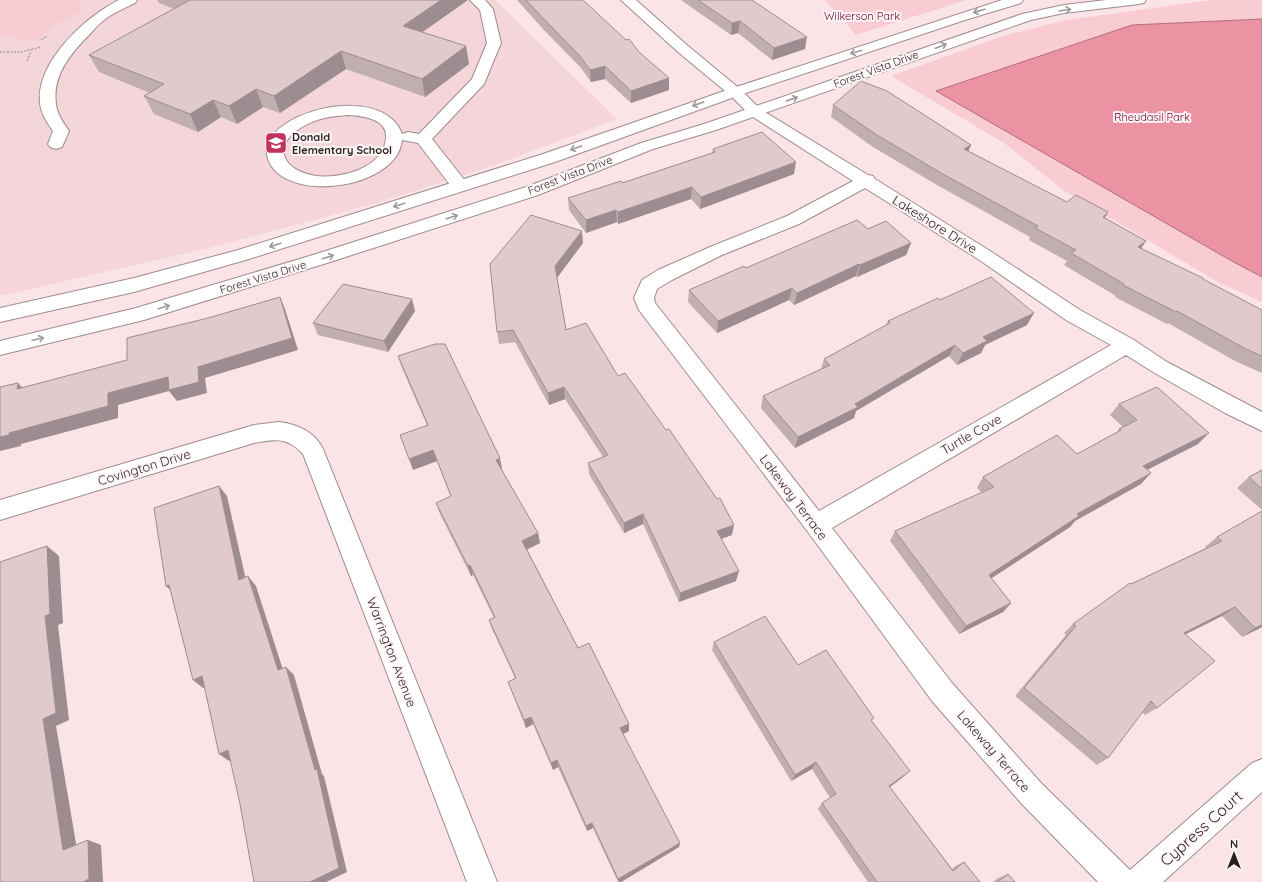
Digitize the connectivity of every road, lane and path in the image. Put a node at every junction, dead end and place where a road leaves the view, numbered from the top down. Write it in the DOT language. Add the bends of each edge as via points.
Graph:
graph roads {
  1 [pos="130,0"];
  2 [pos="477,0"];
  3 [pos="628,0"];
  4 [pos="1016,0"];
  5 [pos="1139,0"];
  6 [pos="31,51"];
  7 [pos="27,61"];
  8 [pos="735,92"];
  9 [pos="755,112"];
  10 [pos="396,136"];
  11 [pos="423,139"];
  12 [pos="56,144"];
  13 [pos="867,180"];
  14 [pos="460,186"];
  15 [pos="476,209"];
  16 [pos="0,315"];
  17 [pos="1127,345"];
  18 [pos="0,348"];
  19 [pos="1262,422"];
  20 [pos="290,432"];
  21 [pos="0,510"];
  22 [pos="816,525"];
  23 [pos="1262,773"];
  24 [pos="482,882"];
  25 [pos="1120,882"];
  26 [pos="1140,882"];
  1 -- 12 [label="street" via="94,22 69,46 55,66 48,90 47,106 53,122 61,132"];
  2 -- 11 [label="street" via="486,9 494,43 479,81"];
  3 -- 8 [label="street, Lakeshore Drive"];
  4 -- 8 [label="street, Forest Vista Drive, one-way"];
  9 -- 5 [label="street, Forest Vista Drive, one-way" via="1027,17 1064,9"];
  6 -- 7 [label="path" via="32,54"];
  8 -- 9 [label="street, Lakeshore Drive"];
  8 -- 14 [label="street, Forest Vista Drive, one-way" via="549,158"];
  9 -- 13 [label="street, Lakeshore Drive"];
  9 -- 15 [label="street, Forest Vista Drive" via="647,146 532,191"];
  10 -- 10 [label="street" via="393,127 383,118 368,112 329,112 310,117 281,136 275,148 275,159 282,169 295,176 312,180 351,177 384,161 393,150"];
  10 -- 11 [label="street"];
  11 -- 14 [label="street"];
  13 -- 17 [label="street, Lakeshore Drive" via="1073,315"];
  13 -- 22 [label="street, Lakeway Terrace" via="788,223 716,251 665,275 649,285 644,298 646,305"];
  14 -- 15 [label="street"];
  14 -- 16 [label="street, Forest Vista Drive, one-way" via="236,257 134,285"];
  18 -- 15 [label="street, Forest Vista Drive, one-way" via="137,315"];
  17 -- 19 [label="street, Lakeshore Drive" via="1160,367"];
  17 -- 22 [label="street, Turtle Cove"];
  20 -- 21 [label="street, Covington Drive" via="254,434"];
  20 -- 24 [label="street, Warrington Avenue" via="303,438 312,448"];
  22 -- 25 [label="street, Lakeway Terrace" via="942,692 1031,793"];
  23 -- 26 [label="street, Cypress Court"];
}
